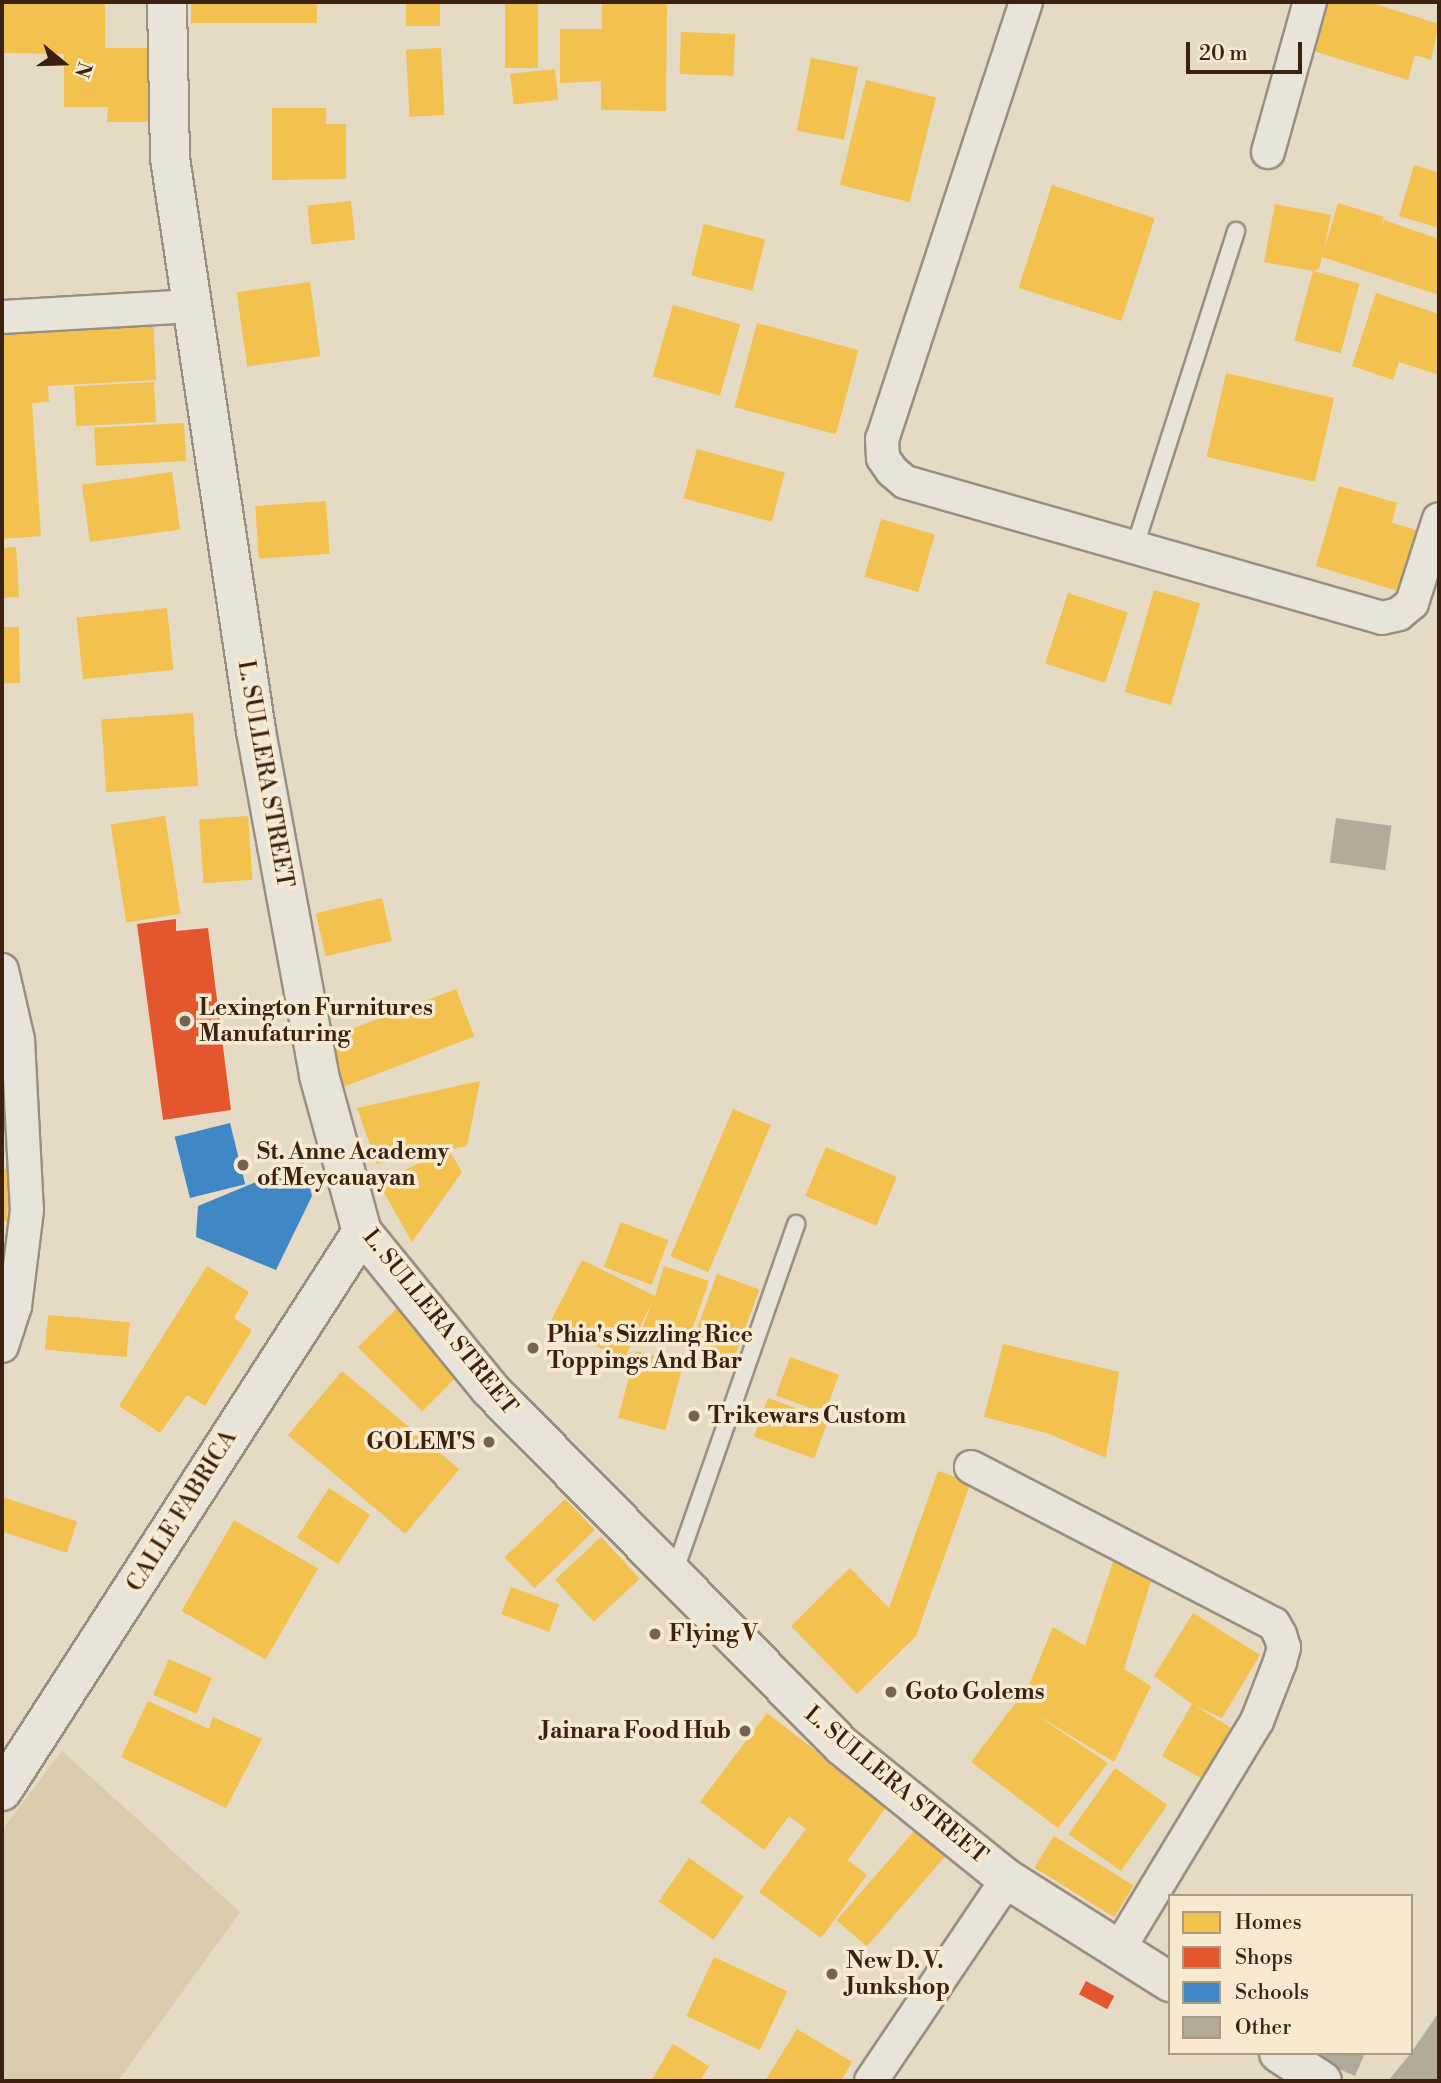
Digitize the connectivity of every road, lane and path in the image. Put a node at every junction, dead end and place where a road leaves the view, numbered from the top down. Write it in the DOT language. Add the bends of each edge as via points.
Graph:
graph roads {
  1 [pos="167,2"];
  2 [pos="1027,2"];
  3 [pos="1310,2"];
  4 [pos="1268,152"];
  5 [pos="1236,231"];
  6 [pos="190,306"];
  7 [pos="2,317"];
  8 [pos="1439,519"];
  9 [pos="1135,546"];
  10 [pos="2,970"];
  11 [pos="796,1224"];
  12 [pos="362,1232"];
  13 [pos="2,1346"];
  14 [pos="971,1467"];
  15 [pos="673,1575"];
  16 [pos="2,1791"];
  17 [pos="1007,1879"];
  18 [pos="1119,1949"];
  19 [pos="1168,1981"];
  20 [pos="1282,2055"];
  21 [pos="871,2081"];
  22 [pos="1322,2081"];
  1 -- 6 [label="street, L. SULLERA STREET" via="170,158"];
  2 -- 9 [label="street" via="882,439 883,458 905,482"];
  3 -- 4 [label="street"];
  5 -- 9 [label="lane"];
  6 -- 7 [label="street"];
  6 -- 12 [label="street, L. SULLERA STREET" via="256,731 317,1061"];
  8 -- 9 [label="street" via="1412,604 1399,614 1382,618"];
  10 -- 13 [label="street" via="18,1040 27,1210 15,1306"];
  11 -- 15 [label="lane"];
  12 -- 15 [label="street, L. SULLERA STREET" via="490,1389"];
  12 -- 16 [label="street, CALLE FABRICA"];
  14 -- 18 [label="street" via="1273,1624 1284,1647 1257,1721"];
  15 -- 17 [label="street, L. SULLERA STREET" via="842,1746"];
  17 -- 18 [label="street, L. SULLERA STREET"];
  17 -- 21 [label="street"];
  18 -- 19 [label="street, L. SULLERA STREET"];
  20 -- 22 [label="street"];
}
